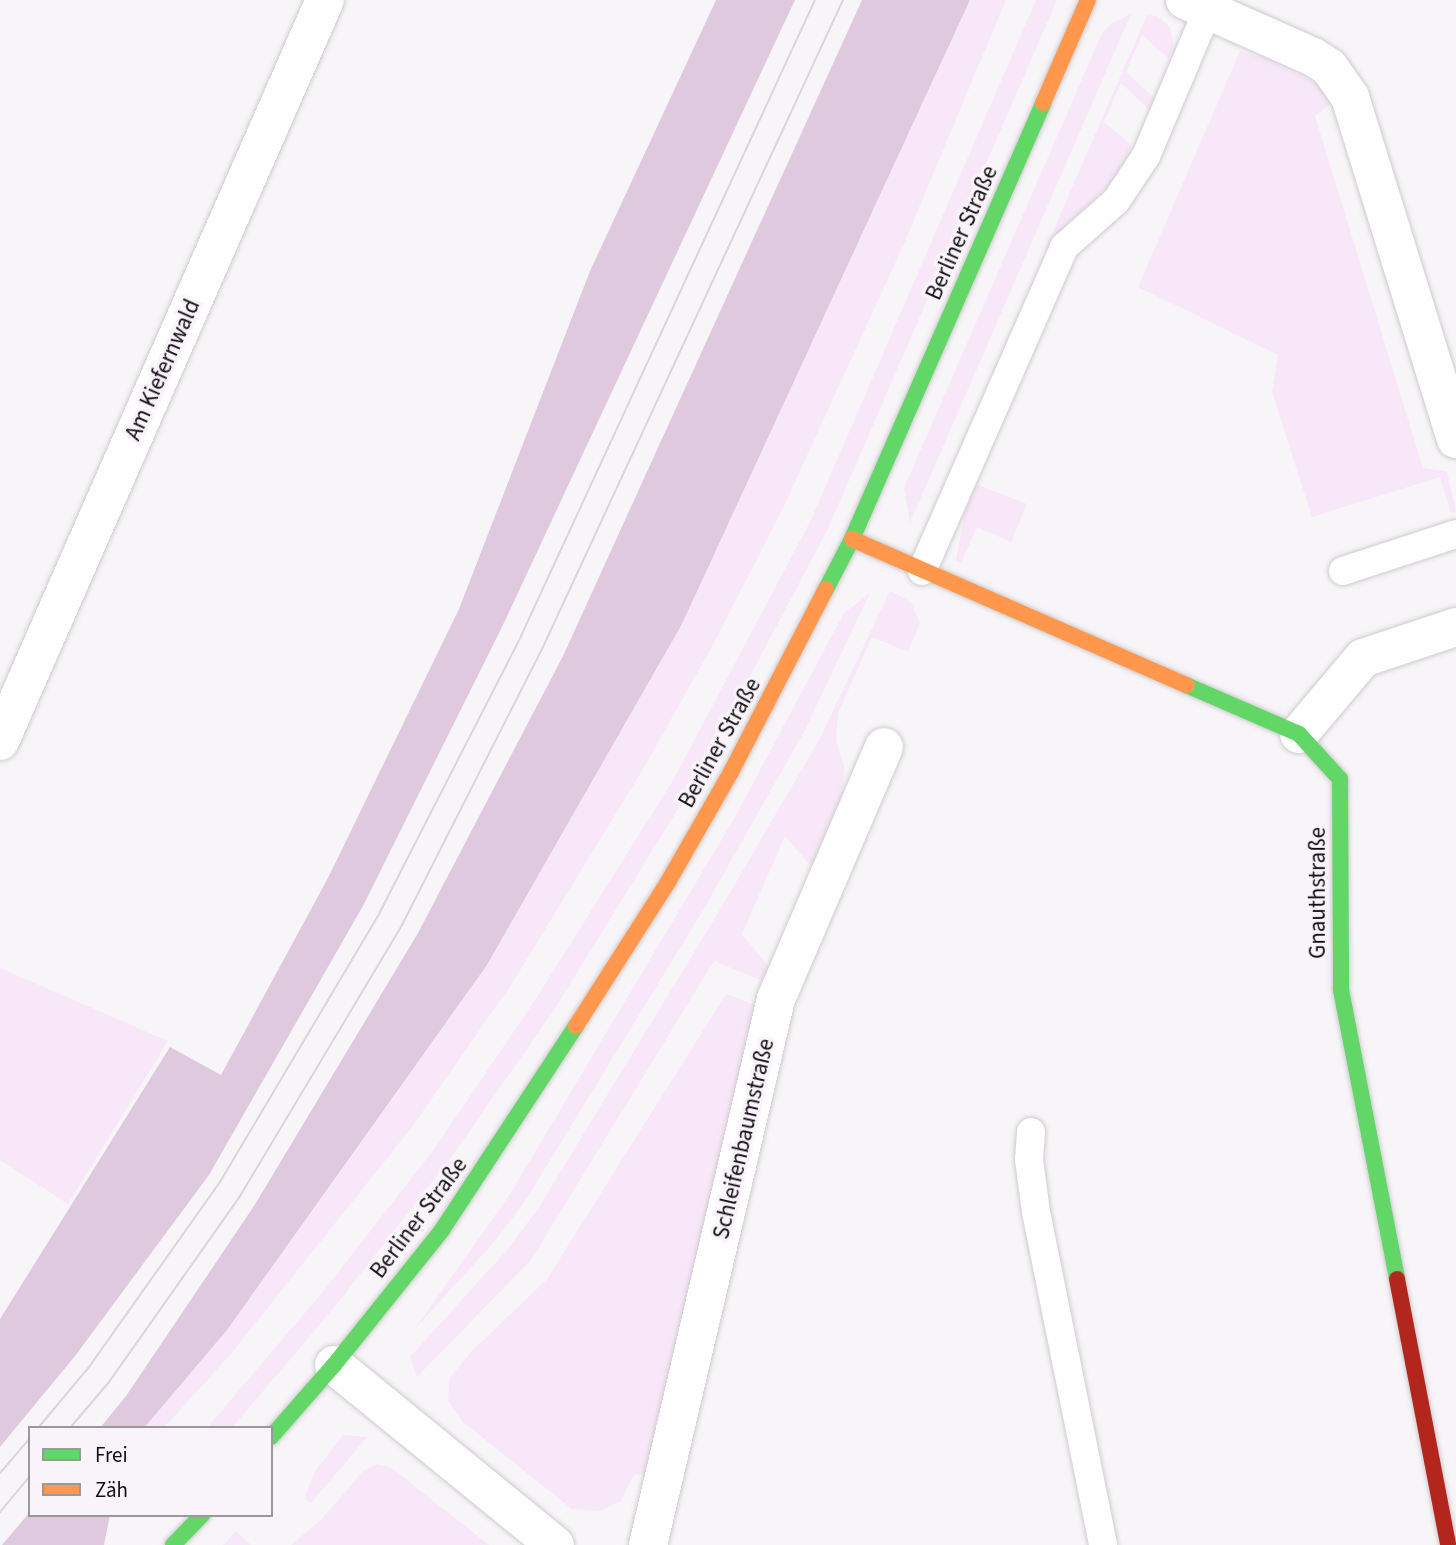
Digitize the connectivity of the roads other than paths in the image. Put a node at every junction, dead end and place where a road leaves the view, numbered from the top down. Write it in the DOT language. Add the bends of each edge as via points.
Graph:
graph roads {
  1 [pos="325,0"];
  2 [pos="1088,0"];
  3 [pos="1201,3"];
  4 [pos="1456,439"];
  5 [pos="1456,534"];
  6 [pos="852,539"];
  7 [pos="922,571"];
  8 [pos="1343,571"];
  9 [pos="1456,627"];
  10 [pos="1299,734"];
  11 [pos="0,741"];
  12 [pos="884,747"];
  13 [pos="1031,1132"];
  14 [pos="334,1365"];
  15 [pos="273,1435"];
  16 [pos="200,1517"];
  17 [pos="1449,1526"];
  18 [pos="173,1545"];
  19 [pos="555,1545"];
  20 [pos="648,1545"];
  21 [pos="1104,1545"];
  1 -- 11 [label="street, Am Kiefernwald"];
  2 -- 6 [label="main road, Berliner Straße"];
  3 -- 4 [label="street" via="1329,66 1350,97"];
  3 -- 7 [label="lane" via="1146,156 1115,201 1063,247"];
  5 -- 8 [label="lane"];
  6 -- 7 [label="main road, Gnauthstraße"];
  6 -- 14 [label="main road, Berliner Straße" via="731,772 617,965 442,1230"];
  7 -- 10 [label="main road, Gnauthstraße"];
  9 -- 10 [label="street" via="1363,658"];
  10 -- 17 [label="main road, Gnauthstraße" via="1340,779 1341,990"];
  12 -- 20 [label="street, Schleifenbaumstraße" via="776,999"];
  13 -- 21 [label="lane" via="1029,1159 1036,1212"];
  14 -- 15 [label="main road, Berliner Straße"];
  14 -- 19 [label="street"];
  16 -- 18 [label="main road"];
}
